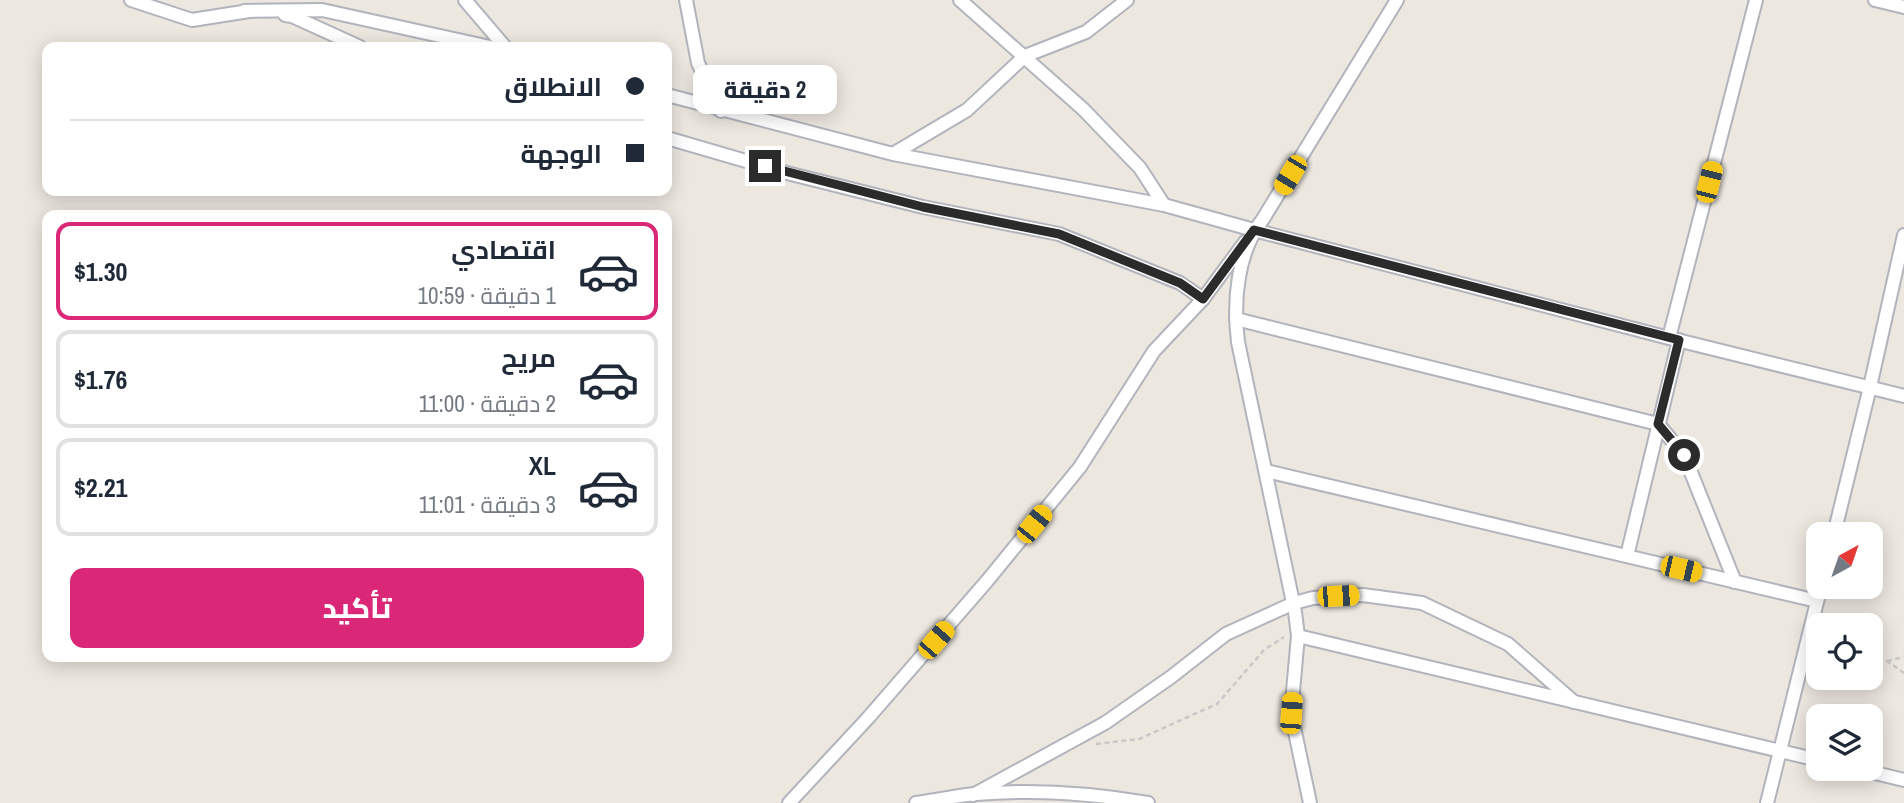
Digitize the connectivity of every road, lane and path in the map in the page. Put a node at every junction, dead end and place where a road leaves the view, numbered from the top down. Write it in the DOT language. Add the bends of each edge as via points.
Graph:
graph roads {
  1 [pos="131,0"];
  2 [pos="465,0"];
  3 [pos="686,0"];
  4 [pos="960,0"];
  5 [pos="1128,0"];
  6 [pos="1397,0"];
  7 [pos="1756,0"];
  8 [pos="1875,0"];
  9 [pos="1904,7"];
  10 [pos="244,11"];
  11 [pos="349,42"];
  12 [pos="467,42"];
  13 [pos="501,42"];
  14 [pos="1025,56"];
  15 [pos="672,96"];
  16 [pos="721,111"];
  17 [pos="672,139"];
  18 [pos="893,154"];
  19 [pos="1164,205"];
  20 [pos="1254,230"];
  21 [pos="1904,235"];
  22 [pos="1203,299"];
  23 [pos="1236,320"];
  24 [pos="1674,339"];
  25 [pos="1870,387"];
  26 [pos="1904,396"];
  27 [pos="1658,424"];
  28 [pos="1266,471"];
  29 [pos="1837,522"];
  30 [pos="1627,556"];
  31 [pos="1735,582"];
  32 [pos="1817,601"];
  33 [pos="1294,603"];
  34 [pos="1297,633"];
  35 [pos="1904,657"];
  36 [pos="1883,659"];
  37 [pos="1887,661"];
  38 [pos="1904,673"];
  39 [pos="1574,702"];
  40 [pos="1085,746"];
  41 [pos="1780,751"];
  42 [pos="1806,757"];
  43 [pos="1883,775"];
  44 [pos="1904,780"];
  45 [pos="973,794"];
  46 [pos="1312,802"];
  47 [pos="789,803"];
  48 [pos="916,803"];
  49 [pos="1148,803"];
  50 [pos="1767,803"];
  1 -- 10 [label="street" via="192,20"];
  2 -- 13 [label="street"];
  3 -- 16 [label="street" via="698,62"];
  4 -- 14 [label="street"];
  5 -- 14 [label="street" via="1086,32"];
  6 -- 20 [label="street"];
  7 -- 24 [label="street"];
  8 -- 9 [label="street"];
  10 -- 11 [label="street" via="292,16"];
  10 -- 12 [label="street" via="322,10"];
  14 -- 18 [label="street" via="967,110"];
  14 -- 19 [label="street" via="1140,168"];
  15 -- 16 [label="street"];
  16 -- 18 [label="street"];
  17 -- 22 [label="street" via="923,207 1059,234 1180,283"];
  18 -- 19 [label="street"];
  19 -- 20 [label="street"];
  20 -- 22 [label="street"];
  20 -- 23 [label="street" via="1240,275"];
  20 -- 24 [label="street"];
  21 -- 25 [label="street"];
  22 -- 47 [label="street" via="1154,351 1080,467 987,581"];
  23 -- 27 [label="street"];
  23 -- 28 [label="street"];
  24 -- 25 [label="street"];
  24 -- 27 [label="street"];
  25 -- 26 [label="street"];
  25 -- 29 [label="street"];
  27 -- 30 [label="street"];
  27 -- 31 [label="street" via="1684,455"];
  28 -- 30 [label="street"];
  28 -- 33 [label="street"];
  30 -- 31 [label="street"];
  31 -- 32 [label="street"];
  32 -- 41 [label="street"];
  33 -- 34 [label="street"];
  33 -- 39 [label="street" via="1363,595 1422,603 1508,645"];
  33 -- 45 [label="street" via="1226,634 1105,723"];
  34 -- 39 [label="street"];
  34 -- 40 [label="path" via="1264,650 1217,704 1139,739"];
  34 -- 46 [label="street" via="1291,713"];
  35 -- 37 [label="path"];
  36 -- 37 [label="path"];
  37 -- 38 [label="path"];
  39 -- 41 [label="street"];
  41 -- 42 [label="street"];
  41 -- 50 [label="street"];
  43 -- 44 [label="street"];
  45 -- 48 [label="street"];
  45 -- 49 [label="street" via="1059,792"];
}
